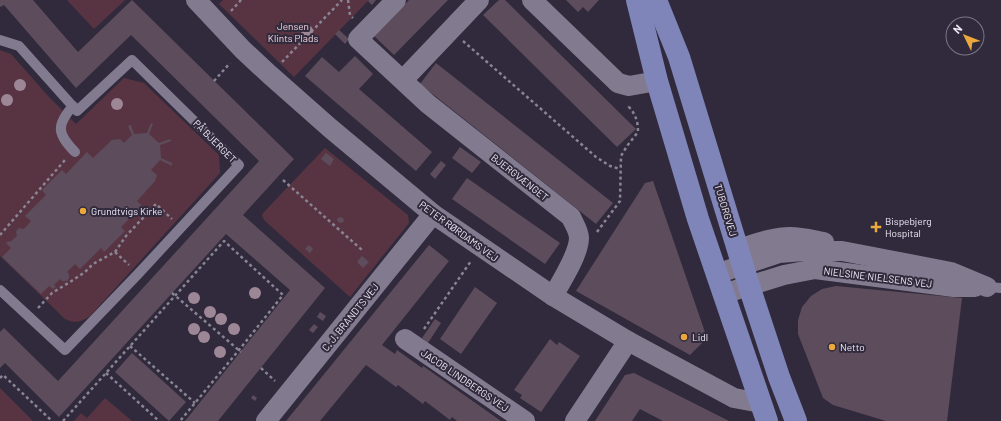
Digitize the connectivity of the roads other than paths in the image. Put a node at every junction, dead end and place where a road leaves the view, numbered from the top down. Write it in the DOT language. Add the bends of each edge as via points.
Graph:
graph roads {
  1 [pos="196,0"];
  2 [pos="396,0"];
  3 [pos="479,0"];
  4 [pos="532,0"];
  5 [pos="637,0"];
  6 [pos="656,0"];
  7 [pos="0,40"];
  8 [pos="403,80"];
  9 [pos="657,81"];
  10 [pos="73,106"];
  11 [pos="75,152"];
  12 [pos="433,214"];
  13 [pos="741,257"];
  14 [pos="716,274"];
  15 [pos="749,286"];
  16 [pos="994,288"];
  17 [pos="724,294"];
  18 [pos="2,295"];
  19 [pos="553,296"];
  20 [pos="409,341"];
  21 [pos="628,341"];
  22 [pos="764,412"];
  23 [pos="266,421"];
  24 [pos="525,421"];
  25 [pos="575,421"];
  26 [pos="796,421"];
  1 -- 12 [label="street, PETER RØRDAMS VEJ" via="270,75"];
  2 -- 8 [label="street, BJERGVÆNGET" via="358,39"];
  3 -- 8 [label="street"];
  4 -- 9 [label="street" via="618,83 629,86"];
  5 -- 9 [label="main road"];
  6 -- 13 [label="main road, TUBORGVEJ" via="679,57"];
  7 -- 10 [label="lane" via="19,46"];
  8 -- 19 [label="street, BJERGVÆNGET" via="428,104 571,217 579,238 576,252"];
  9 -- 14 [label="main road"];
  10 -- 11 [label="lane" via="63,117 61,130 65,142"];
  10 -- 18 [label="lane, PÅ BJERGET" via="77,111 132,60 239,165 65,350"];
  12 -- 19 [label="street, PETER RØRDAMS VEJ"];
  12 -- 23 [label="street, C. J. BRANDTS VEJ"];
  13 -- 14 [label="street, NIELSINE NIELSENS VEJ"];
  13 -- 15 [label="main road, TUBORGVEJ"];
  13 -- 16 [label="street, NIELSINE NIELSENS VEJ" via="804,251 842,251 951,272"];
  14 -- 17 [label="main road"];
  15 -- 16 [label="street, NIELSINE NIELSENS VEJ" via="815,269 954,287"];
  15 -- 17 [label="street, NIELSINE NIELSENS VEJ"];
  15 -- 26 [label="main road, TUBORGVEJ"];
  17 -- 22 [label="main road"];
  19 -- 21 [label="street, PETER RØRDAMS VEJ"];
  20 -- 24 [label="street, JACOB LINDBERGS VEJ"];
  21 -- 22 [label="street, PETER RØRDAMS VEJ"];
  21 -- 25 [label="street"];
}
